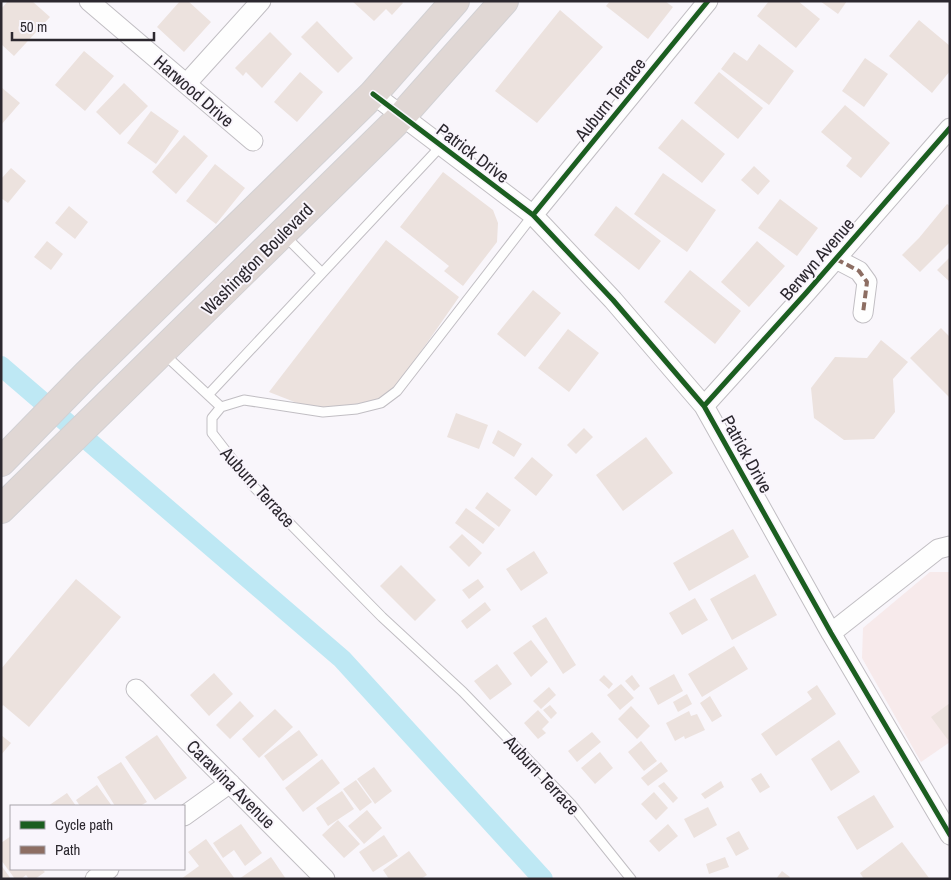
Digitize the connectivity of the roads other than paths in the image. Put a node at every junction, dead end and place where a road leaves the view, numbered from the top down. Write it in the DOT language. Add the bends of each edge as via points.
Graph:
graph roads {
  1 [pos="89,1"];
  2 [pos="261,1"];
  3 [pos="455,1"];
  4 [pos="504,1"];
  5 [pos="708,1"];
  6 [pos="186,84"];
  7 [pos="373,94"];
  8 [pos="401,117"];
  9 [pos="949,129"];
  10 [pos="253,141"];
  11 [pos="441,146"];
  12 [pos="533,215"];
  13 [pos="283,234"];
  14 [pos="836,259"];
  15 [pos="322,273"];
  16 [pos="863,313"];
  17 [pos="162,352"];
  18 [pos="208,395"];
  19 [pos="704,406"];
  20 [pos="221,407"];
  21 [pos="1,462"];
  22 [pos="1,509"];
  23 [pos="950,546"];
  24 [pos="832,633"];
  25 [pos="136,689"];
  26 [pos="230,783"];
  27 [pos="185,815"];
  28 [pos="950,835"];
  29 [pos="108,870"];
  30 [pos="95,879"];
  31 [pos="325,879"];
  32 [pos="631,879"];
  1 -- 6 [label="street, Harwood Drive"];
  2 -- 6 [label="street"];
  3 -- 7 [label="highway, Washington Boulevard"];
  4 -- 8 [label="highway, Washington Boulevard"];
  5 -- 12 [label="street, Auburn Terrace"];
  6 -- 10 [label="street, Harwood Drive"];
  7 -- 8 [label="street, Patrick Drive"];
  7 -- 21 [label="highway, Washington Boulevard"];
  8 -- 11 [label="street, Patrick Drive"];
  8 -- 13 [label="highway, Washington Boulevard"];
  9 -- 14 [label="street, Berwyn Avenue"];
  11 -- 12 [label="street, Patrick Drive"];
  11 -- 15 [label="lane"];
  12 -- 19 [label="street, Patrick Drive" via="613,300"];
  12 -- 20 [label="lane, Auburn Terrace" via="397,391 381,403 324,412 244,400"];
  13 -- 15 [label="lane"];
  13 -- 17 [label="highway, Washington Boulevard"];
  14 -- 16 [label="street" via="859,270 868,282"];
  14 -- 19 [label="street, Berwyn Avenue"];
  15 -- 18 [label="lane"];
  17 -- 18 [label="lane"];
  17 -- 22 [label="highway, Washington Boulevard"];
  18 -- 20 [label="lane"];
  19 -- 24 [label="street, Patrick Drive"];
  20 -- 32 [label="lane, Auburn Terrace" via="212,418 212,433 252,486 382,617 463,692 571,804"];
  23 -- 24 [label="street" via="938,549"];
  24 -- 28 [label="street, Patrick Drive"];
  25 -- 26 [label="street, Carawina Avenue"];
  26 -- 27 [label="street"];
  26 -- 31 [label="street, Carawina Avenue"];
  29 -- 30 [label="street"];
}
